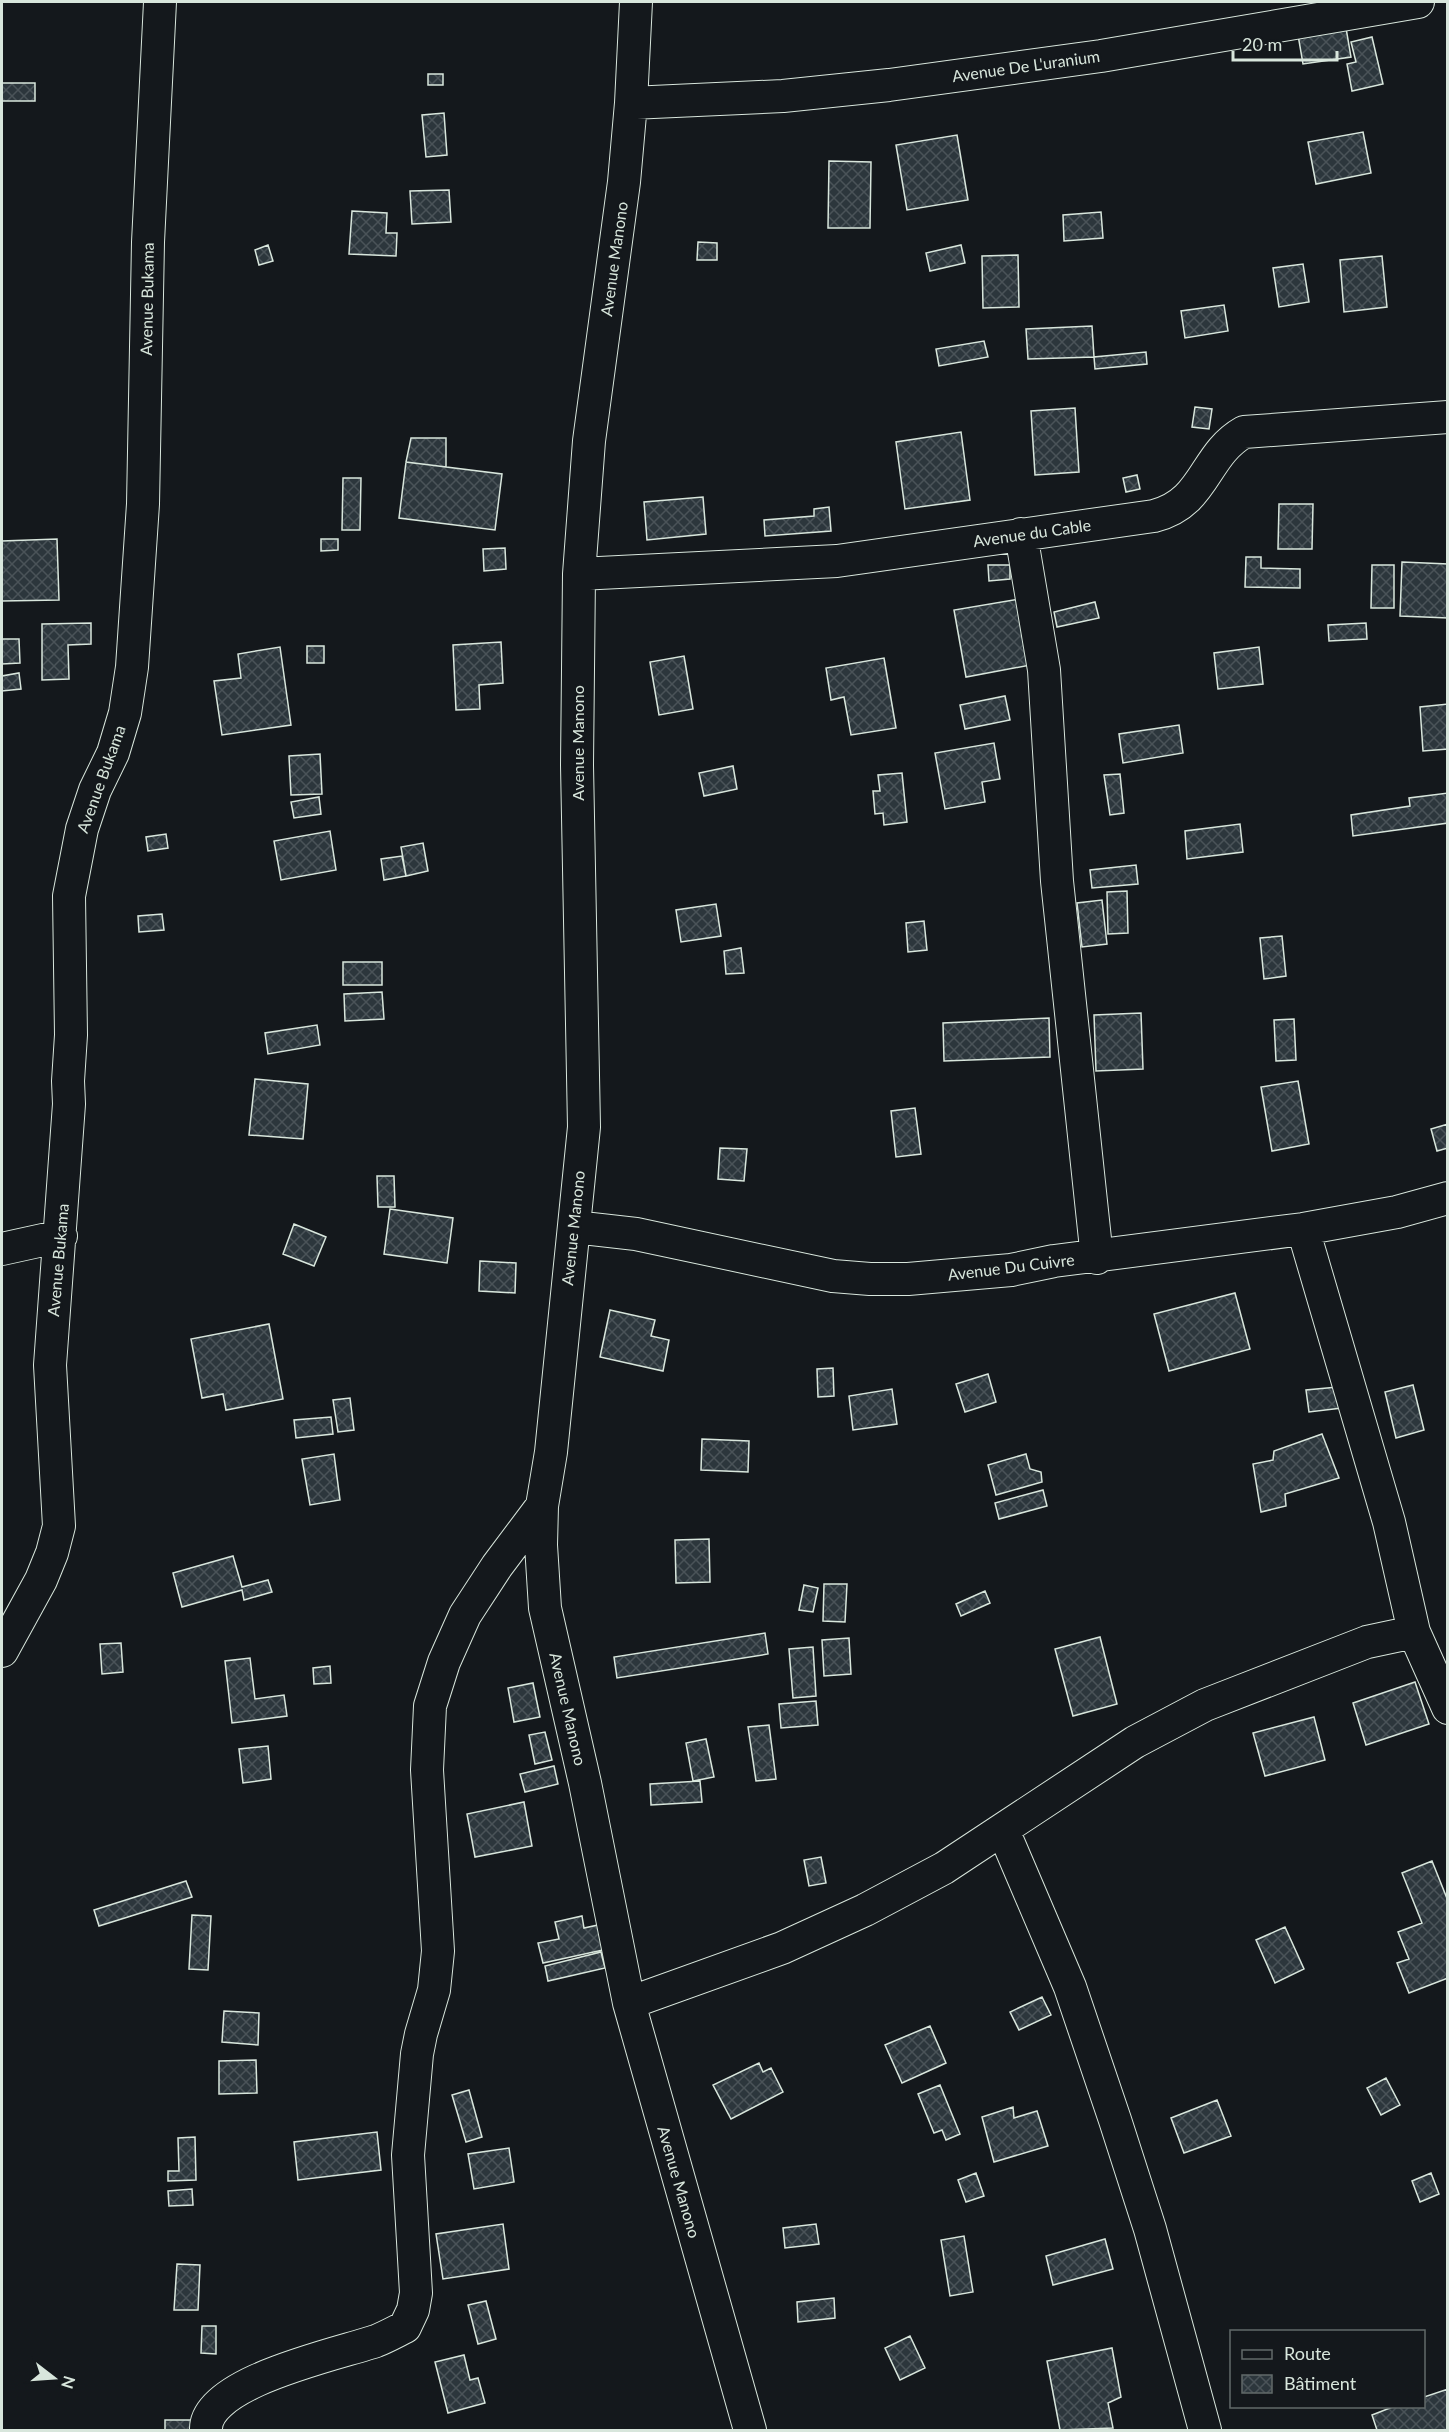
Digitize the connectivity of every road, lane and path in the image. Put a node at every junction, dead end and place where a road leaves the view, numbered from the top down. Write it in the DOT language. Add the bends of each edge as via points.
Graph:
graph roads {
  1 [pos="160,2"];
  2 [pos="636,2"];
  3 [pos="1418,2"];
  4 [pos="631,103"];
  5 [pos="1448,417"];
  6 [pos="1020,534"];
  7 [pos="579,574"];
  8 [pos="1448,1198"];
  9 [pos="574,1227"];
  10 [pos="1303,1229"];
  11 [pos="61,1236"];
  12 [pos="2,1248"];
  13 [pos="1097,1258"];
  14 [pos="542,1506"];
  15 [pos="1414,1632"];
  16 [pos="2,1651"];
  17 [pos="1448,1708"];
  18 [pos="1003,1830"];
  19 [pos="629,2003"];
  20 [pos="206,2430"];
  21 [pos="750,2430"];
  22 [pos="1205,2430"];
  1 -- 11 [label="street, Avenue Bukama" via="148,242 143,504 132,667 125,713 82,829 69,896 71,1035"];
  2 -- 4 [label="street, Avenue Manono"];
  3 -- 4 [label="street, Avenue De L'uranium" via="1101,56 889,86"];
  4 -- 7 [label="street, Avenue Manono" via="614,266 589,441"];
  5 -- 6 [label="street, Avenue du Cable" via="1244,432 1227,443 1185,502 1171,512"];
  6 -- 7 [label="street, Avenue du Cable" via="837,561"];
  6 -- 13 [label="street" via="1044,670 1057,881"];
  7 -- 9 [label="street, Avenue Manono" via="577,765 584,1127"];
  8 -- 10 [label="street, Avenue Du Cuivre" via="1397,1212"];
  9 -- 13 [label="street, Avenue Du Cuivre" via="636,1234 832,1276 870,1279 1011,1270"];
  9 -- 14 [label="street, Avenue Manono"];
  10 -- 13 [label="street, Avenue Du Cuivre"];
  10 -- 15 [label="street" via="1389,1522"];
  11 -- 12 [label="street"];
  11 -- 16 [label="street, Avenue Bukama" via="50,1365 59,1526 41,1580"];
  14 -- 19 [label="street, Avenue Manono" via="545,1608"];
  14 -- 20 [label="street" via="465,1615 430,1706 427,1770 438,1951 434,1990 417,2054 408,2155 416,2293 413,2310 405,2327 378,2340 261,2377 235,2391 213,2408"];
  15 -- 17 [label="street"];
  15 -- 18 [label="street" via="1367,1642 1205,1705 1135,1742"];
  18 -- 19 [label="street" via="944,1868 855,1915 782,1948"];
  18 -- 22 [label="street" via="1070,1987 1112,2109 1150,2229"];
  19 -- 21 [label="street, Avenue Manono"];
}
